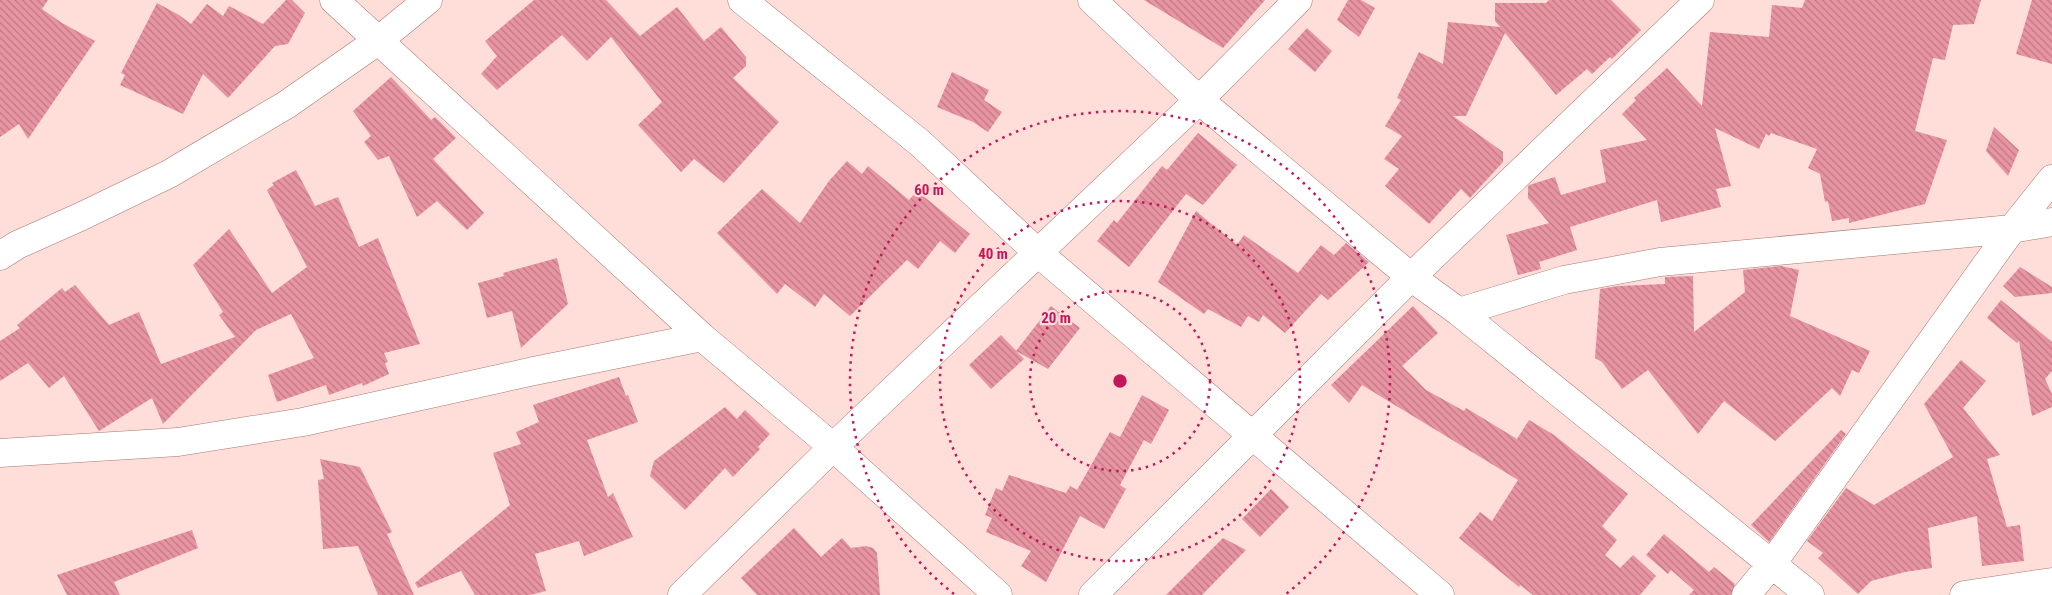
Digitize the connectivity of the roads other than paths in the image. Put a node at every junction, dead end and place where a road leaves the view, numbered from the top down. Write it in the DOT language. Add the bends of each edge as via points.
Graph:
graph roads {
  1 [pos="334,0"];
  2 [pos="428,0"];
  3 [pos="742,0"];
  4 [pos="1092,0"];
  5 [pos="1298,0"];
  6 [pos="1700,0"];
  7 [pos="379,40"];
  8 [pos="1199,100"];
  9 [pos="2052,179"];
  10 [pos="2052,222"];
  11 [pos="2012,229"];
  12 [pos="1036,252"];
  13 [pos="0,256"];
  14 [pos="1411,277"];
  15 [pos="1459,312"];
  16 [pos="702,337"];
  17 [pos="1251,435"];
  18 [pos="832,447"];
  19 [pos="0,453"];
  20 [pos="1771,565"];
  21 [pos="2052,582"];
  22 [pos="682,595"];
  23 [pos="998,595"];
  24 [pos="1093,595"];
  25 [pos="1440,595"];
  26 [pos="1746,595"];
  27 [pos="1810,595"];
  28 [pos="1964,595"];
  1 -- 7 [label="street"];
  2 -- 7 [label="street"];
  3 -- 12 [label="street" via="920,143"];
  4 -- 8 [label="street"];
  5 -- 8 [label="street"];
  6 -- 14 [label="street"];
  7 -- 13 [label="street" via="286,105 168,174"];
  7 -- 16 [label="street"];
  8 -- 12 [label="street"];
  8 -- 14 [label="street"];
  9 -- 11 [label="street"];
  10 -- 11 [label="street"];
  11 -- 15 [label="street" via="1660,262 1564,280"];
  11 -- 20 [label="street"];
  12 -- 17 [label="street"];
  12 -- 18 [label="street"];
  14 -- 15 [label="street"];
  14 -- 17 [label="street"];
  15 -- 20 [label="street"];
  16 -- 18 [label="street"];
  16 -- 19 [label="street" via="255,430 178,442"];
  17 -- 24 [label="street"];
  17 -- 25 [label="street"];
  18 -- 22 [label="street"];
  18 -- 23 [label="street"];
  20 -- 26 [label="street"];
  20 -- 27 [label="street"];
  21 -- 28 [label="street"];
}
